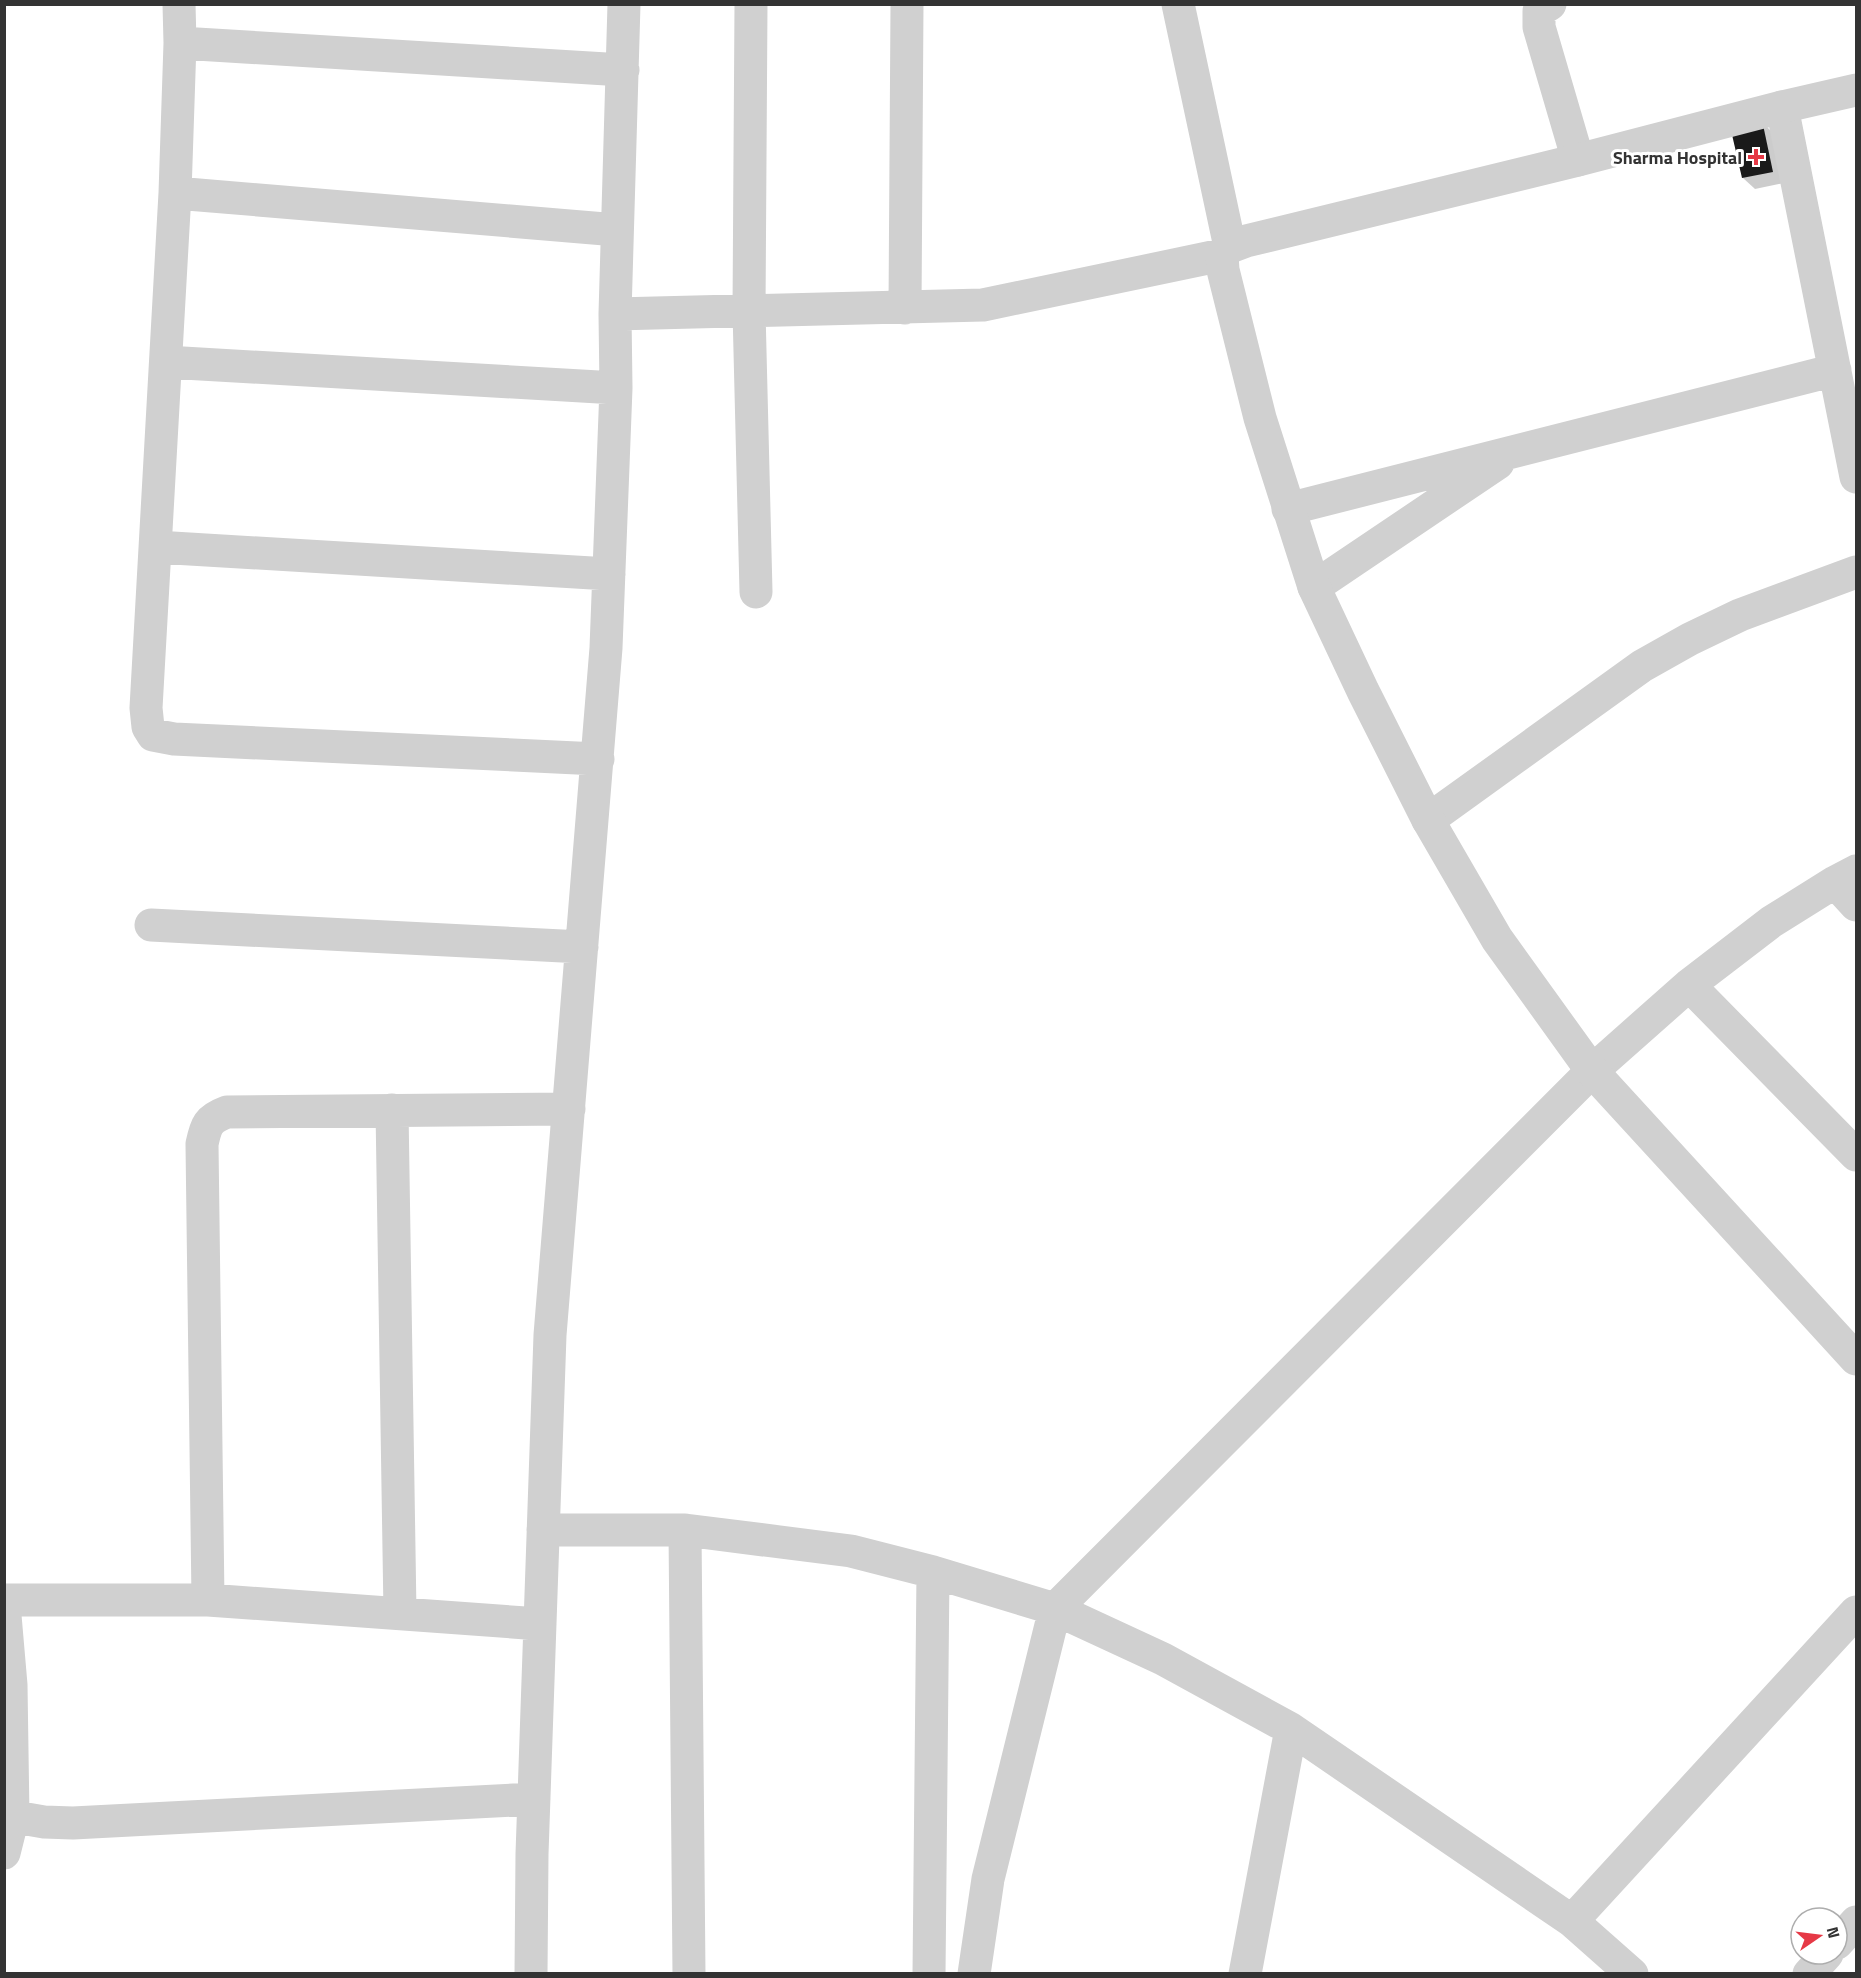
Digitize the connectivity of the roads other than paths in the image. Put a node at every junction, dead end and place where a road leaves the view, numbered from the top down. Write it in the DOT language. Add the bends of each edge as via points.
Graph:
graph roads {
  1 [pos="179,4"];
  2 [pos="624,4"];
  3 [pos="751,4"];
  4 [pos="907,4"];
  5 [pos="1178,4"];
  6 [pos="1550,4"];
  7 [pos="180,43"];
  8 [pos="623,70"];
  9 [pos="1857,90"];
  10 [pos="1782,107"];
  11 [pos="1578,160"];
  12 [pos="176,193"];
  13 [pos="617,230"];
  14 [pos="1226,251"];
  15 [pos="905,308"];
  16 [pos="749,311"];
  17 [pos="615,314"];
  18 [pos="166,362"];
  19 [pos="1835,370"];
  20 [pos="616,388"];
  21 [pos="1516,450"];
  22 [pos="1857,477"];
  23 [pos="1288,509"];
  24 [pos="156,547"];
  25 [pos="1857,572"];
  26 [pos="609,574"];
  27 [pos="1314,586"];
  28 [pos="756,592"];
  29 [pos="598,759"];
  30 [pos="1428,820"];
  31 [pos="1849,886"];
  32 [pos="151,925"];
  33 [pos="582,947"];
  34 [pos="1689,985"];
  35 [pos="1592,1071"];
  36 [pos="568,1109"];
  37 [pos="392,1110"];
  38 [pos="1857,1155"];
  39 [pos="1857,1359"];
  40 [pos="543,1530"];
  41 [pos="685,1530"];
  42 [pos="933,1572"];
  43 [pos="208,1600"];
  44 [pos="4,1602"];
  45 [pos="1055,1609"];
  46 [pos="1857,1612"];
  47 [pos="400,1613"];
  48 [pos="540,1624"];
  49 [pos="1291,1729"];
  50 [pos="534,1799"];
  51 [pos="9,1816"];
  52 [pos="4,1853"];
  53 [pos="1572,1921"];
  54 [pos="1248,1971"];
  55 [pos="531,1974"];
  56 [pos="689,1974"];
  57 [pos="929,1974"];
  58 [pos="974,1974"];
  59 [pos="1632,1974"];
  1 -- 7 [label="street"];
  2 -- 8 [label="street"];
  3 -- 16 [label="street"];
  4 -- 15 [label="street"];
  5 -- 14 [label="street"];
  6 -- 11 [label="street" via="1539,11 1539,27"];
  7 -- 8 [label="street"];
  7 -- 12 [label="street"];
  8 -- 13 [label="street"];
  9 -- 10 [label="street"];
  10 -- 11 [label="street"];
  10 -- 19 [label="street"];
  11 -- 14 [label="street"];
  12 -- 13 [label="street"];
  12 -- 18 [label="street"];
  13 -- 17 [label="street"];
  14 -- 15 [label="street" via="983,305"];
  14 -- 23 [label="street" via="1223,270 1260,418"];
  15 -- 16 [label="street"];
  16 -- 17 [label="street"];
  16 -- 28 [label="street"];
  17 -- 20 [label="street"];
  18 -- 20 [label="street"];
  18 -- 24 [label="street"];
  19 -- 21 [label="street"];
  19 -- 22 [label="street"];
  20 -- 26 [label="street"];
  21 -- 23 [label="street"];
  21 -- 27 [label="street"];
  23 -- 27 [label="street"];
  24 -- 26 [label="street"];
  24 -- 29 [label="street" via="146,708 153,735"];
  25 -- 30 [label="street" via="1740,615 1642,666"];
  26 -- 29 [label="street"];
  27 -- 30 [label="street"];
  29 -- 33 [label="street"];
  30 -- 35 [label="street" via="1497,939"];
  31 -- 34 [label="street" via="1771,922"];
  32 -- 33 [label="street"];
  33 -- 36 [label="street"];
  34 -- 35 [label="street"];
  34 -- 38 [label="street"];
  35 -- 39 [label="street"];
  35 -- 45 [label="street"];
  36 -- 37 [label="street"];
  36 -- 40 [label="street" via="550,1335"];
  37 -- 43 [label="street" via="227,1112 206,1125 202,1144"];
  37 -- 47 [label="street"];
  40 -- 41 [label="street"];
  40 -- 48 [label="street"];
  41 -- 42 [label="street" via="851,1551"];
  41 -- 56 [label="street"];
  42 -- 45 [label="street"];
  42 -- 57 [label="street"];
  43 -- 44 [label="street"];
  43 -- 47 [label="street"];
  44 -- 51 [label="street" via="11,1685"];
  45 -- 49 [label="street" via="1163,1659"];
  45 -- 58 [label="street" via="988,1879"];
  46 -- 53 [label="street"];
  47 -- 48 [label="street"];
  48 -- 50 [label="street"];
  49 -- 53 [label="street"];
  49 -- 54 [label="street"];
  50 -- 51 [label="street" via="73,1823"];
  50 -- 55 [label="street"];
  51 -- 52 [label="street"];
  53 -- 59 [label="street"];
}
